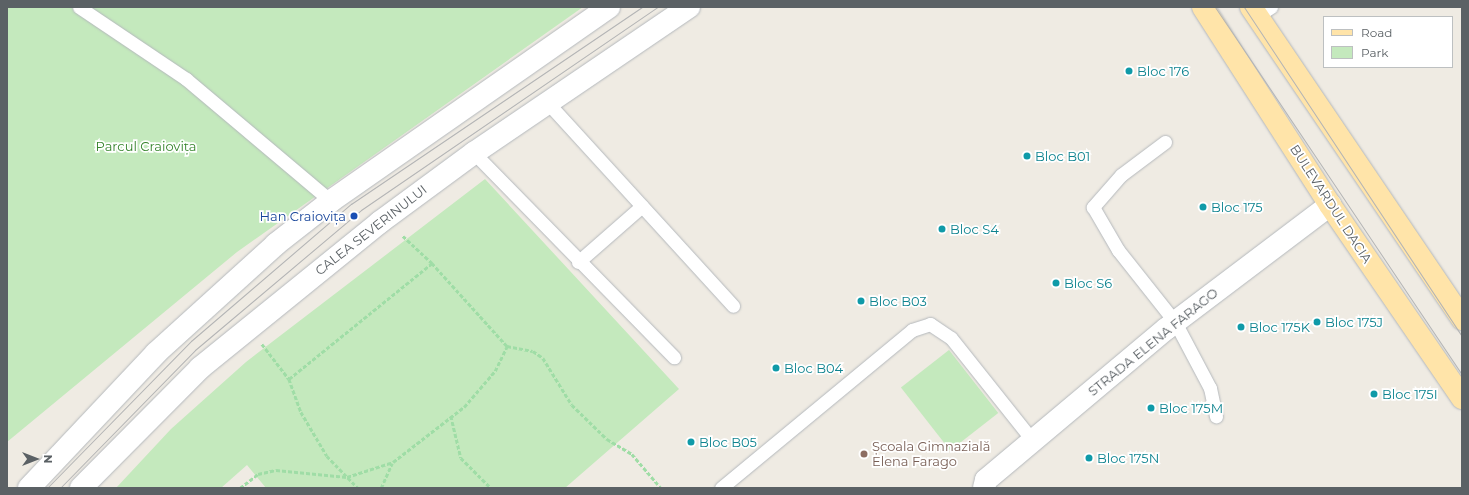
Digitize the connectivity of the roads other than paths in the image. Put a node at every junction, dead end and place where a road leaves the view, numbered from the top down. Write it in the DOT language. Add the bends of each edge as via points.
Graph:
graph roads {
  1 [pos="79,7"];
  2 [pos="609,7"];
  3 [pos="689,7"];
  4 [pos="1203,7"];
  5 [pos="1260,10"];
  6 [pos="547,102"];
  7 [pos="1166,142"];
  8 [pos="474,153"];
  9 [pos="331,200"];
  10 [pos="1330,205"];
  11 [pos="642,206"];
  12 [pos="578,262"];
  13 [pos="733,306"];
  14 [pos="1462,319"];
  15 [pos="1175,322"];
  16 [pos="674,357"];
  17 [pos="1462,398"];
  18 [pos="1216,416"];
  19 [pos="1033,441"];
  20 [pos="29,488"];
  21 [pos="81,488"];
  22 [pos="721,488"];
  23 [pos="984,488"];
  1 -- 9 [label="lane" via="186,79"];
  2 -- 9 [label="main road"];
  3 -- 6 [label="main road, CALEA SEVERINULUI"];
  4 -- 10 [label="main road, BULEVARDUL DACIA"];
  5 -- 14 [label="main road"];
  6 -- 8 [label="main road, CALEA SEVERINULUI"];
  6 -- 11 [label="lane"];
  7 -- 15 [label="lane" via="1121,175 1093,207 1118,250"];
  8 -- 12 [label="lane"];
  8 -- 21 [label="main road, CALEA SEVERINULUI" via="380,222 248,327 200,368"];
  9 -- 20 [label="main road" via="211,300 140,370"];
  10 -- 15 [label="main road, STRADA ELENA FARAGO"];
  10 -- 17 [label="main road, BULEVARDUL DACIA"];
  11 -- 12 [label="lane"];
  11 -- 13 [label="lane"];
  12 -- 16 [label="lane"];
  15 -- 18 [label="lane" via="1210,388"];
  15 -- 19 [label="main road, STRADA ELENA FARAGO"];
  19 -- 22 [label="lane" via="951,338 930,324 912,330"];
  19 -- 23 [label="main road, STRADA ELENA FARAGO" via="986,480"];
}
